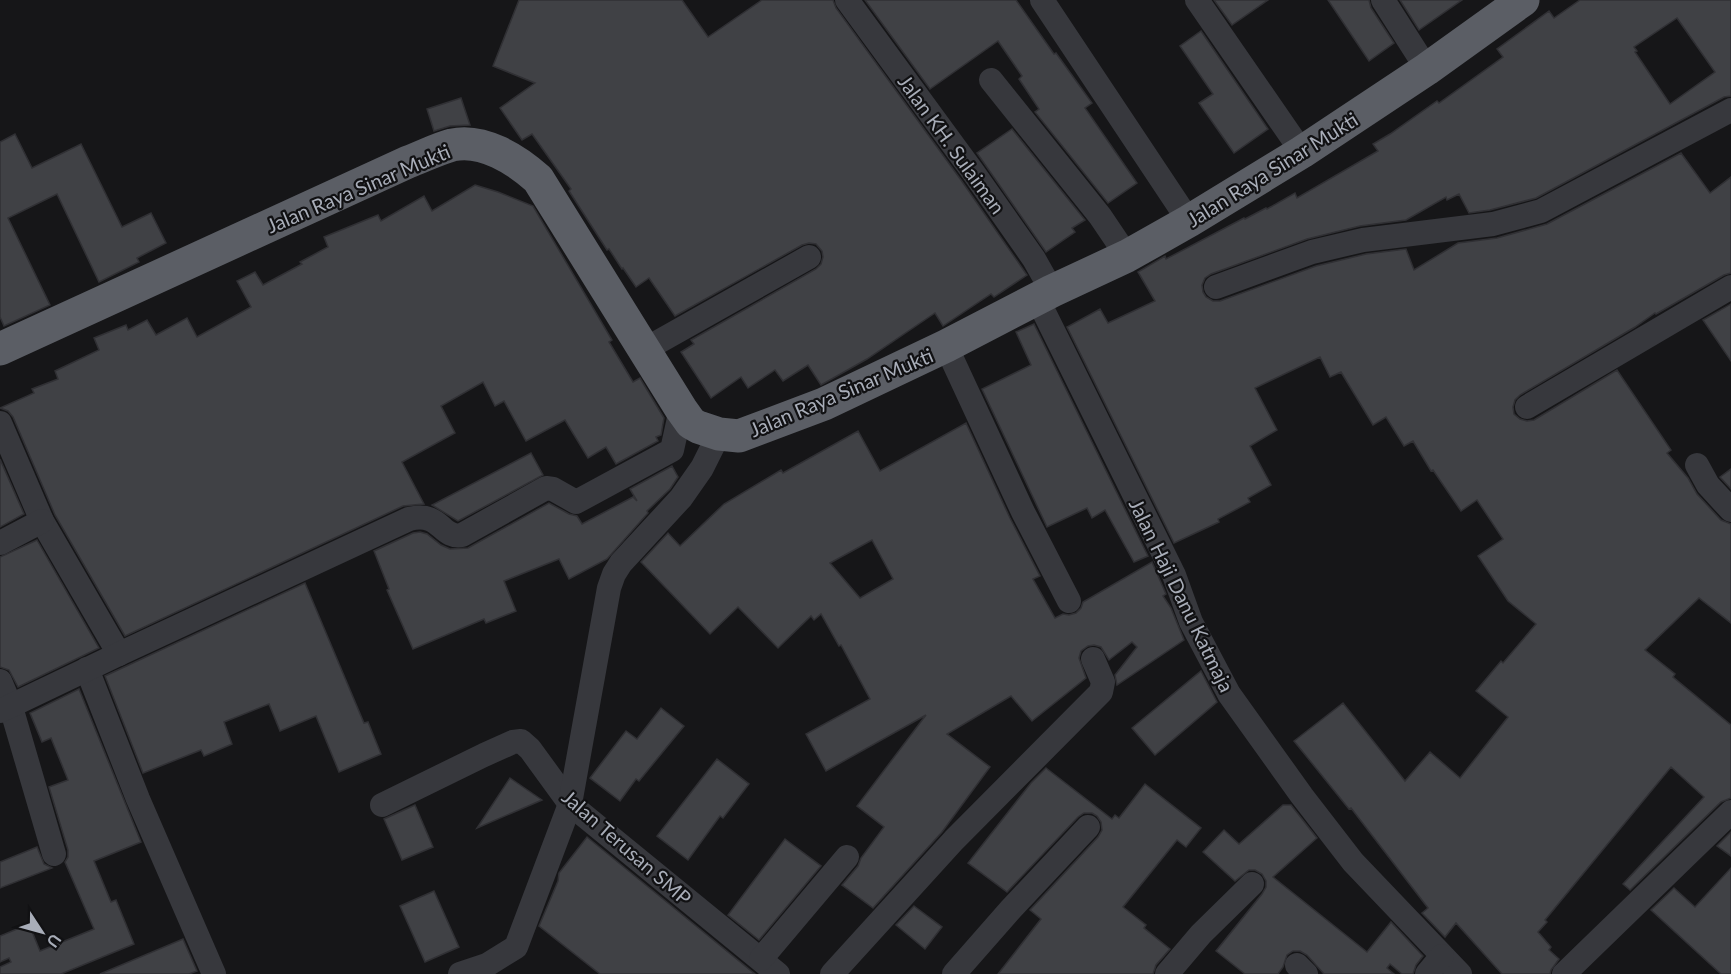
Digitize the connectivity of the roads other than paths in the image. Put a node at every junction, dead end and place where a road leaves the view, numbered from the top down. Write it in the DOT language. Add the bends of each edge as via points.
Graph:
graph roads {
  1 [pos="847,0"];
  2 [pos="1042,0"];
  3 [pos="1197,0"];
  4 [pos="1383,0"];
  5 [pos="1523,0"];
  6 [pos="1427,69"];
  7 [pos="991,80"];
  8 [pos="1731,110"];
  9 [pos="1302,152"];
  10 [pos="1189,221"];
  11 [pos="1127,256"];
  12 [pos="809,257"];
  13 [pos="1216,287"];
  14 [pos="1731,287"];
  15 [pos="1045,295"];
  16 [pos="946,346"];
  17 [pos="0,349"];
  18 [pos="644,350"];
  19 [pos="1527,407"];
  20 [pos="681,410"];
  21 [pos="0,423"];
  22 [pos="719,434"];
  23 [pos="1697,465"];
  24 [pos="1731,510"];
  25 [pos="42,521"];
  26 [pos="0,543"];
  27 [pos="1069,601"];
  28 [pos="119,654"];
  29 [pos="1093,659"];
  30 [pos="87,669"];
  31 [pos="0,681"];
  32 [pos="6,709"];
  33 [pos="570,804"];
  34 [pos="382,805"];
  35 [pos="1731,812"];
  36 [pos="1089,827"];
  37 [pos="54,854"];
  38 [pos="847,857"];
  39 [pos="1251,884"];
  40 [pos="1434,965"];
  41 [pos="769,967"];
  42 [pos="214,974"];
  43 [pos="460,974"];
  44 [pos="832,974"];
  45 [pos="954,974"];
  46 [pos="1167,974"];
  47 [pos="1460,974"];
  48 [pos="1563,974"];
  1 -- 15 [label="street, Jalan KH. Sulaiman" via="1034,259"];
  2 -- 10 [label="street"];
  3 -- 9 [label="street"];
  4 -- 6 [label="street"];
  5 -- 6 [label="highway, Jalan Raya Sinar Mukti"];
  6 -- 9 [label="highway, Jalan Raya Sinar Mukti"];
  7 -- 11 [label="street" via="1100,216"];
  8 -- 13 [label="street" via="1541,211 1493,224 1363,240 1312,252"];
  9 -- 10 [label="highway, Jalan Raya Sinar Mukti"];
  10 -- 11 [label="highway, Jalan Raya Sinar Mukti"];
  11 -- 15 [label="highway, Jalan Raya Sinar Mukti"];
  12 -- 18 [label="street"];
  14 -- 19 [label="street"];
  15 -- 16 [label="highway, Jalan Raya Sinar Mukti"];
  15 -- 40 [label="street, Jalan Haji Danu Katmaja" via="1174,575 1191,622 1229,694 1302,796"];
  16 -- 22 [label="highway, Jalan Raya Sinar Mukti" via="824,404 739,436"];
  16 -- 27 [label="street"];
  17 -- 18 [label="highway, Jalan Raya Sinar Mukti" via="408,162 466,143 510,158 538,179"];
  18 -- 20 [label="highway, Jalan Raya Sinar Mukti"];
  20 -- 22 [label="highway, Jalan Raya Sinar Mukti" via="698,428"];
  20 -- 28 [label="street" via="672,450 576,502 546,488 455,536 421,516 409,519"];
  21 -- 25 [label="street"];
  22 -- 33 [label="street" via="681,498 614,574"];
  23 -- 24 [label="street" via="1708,485"];
  25 -- 26 [label="street"];
  25 -- 28 [label="street"];
  28 -- 30 [label="street"];
  29 -- 44 [label="street" via="1103,682 1101,692 954,840"];
  30 -- 32 [label="street"];
  30 -- 42 [label="street"];
  31 -- 32 [label="street"];
  32 -- 37 [label="street"];
  33 -- 34 [label="street, Jalan Terusan SMP" via="521,741"];
  33 -- 41 [label="street, Jalan Terusan SMP"];
  33 -- 43 [label="street" via="516,947 487,965"];
  35 -- 48 [label="street"];
  36 -- 45 [label="street"];
  38 -- 41 [label="street"];
  39 -- 46 [label="street"];
  40 -- 47 [label="street, Jalan Haji Danu Katmaja"];
}
